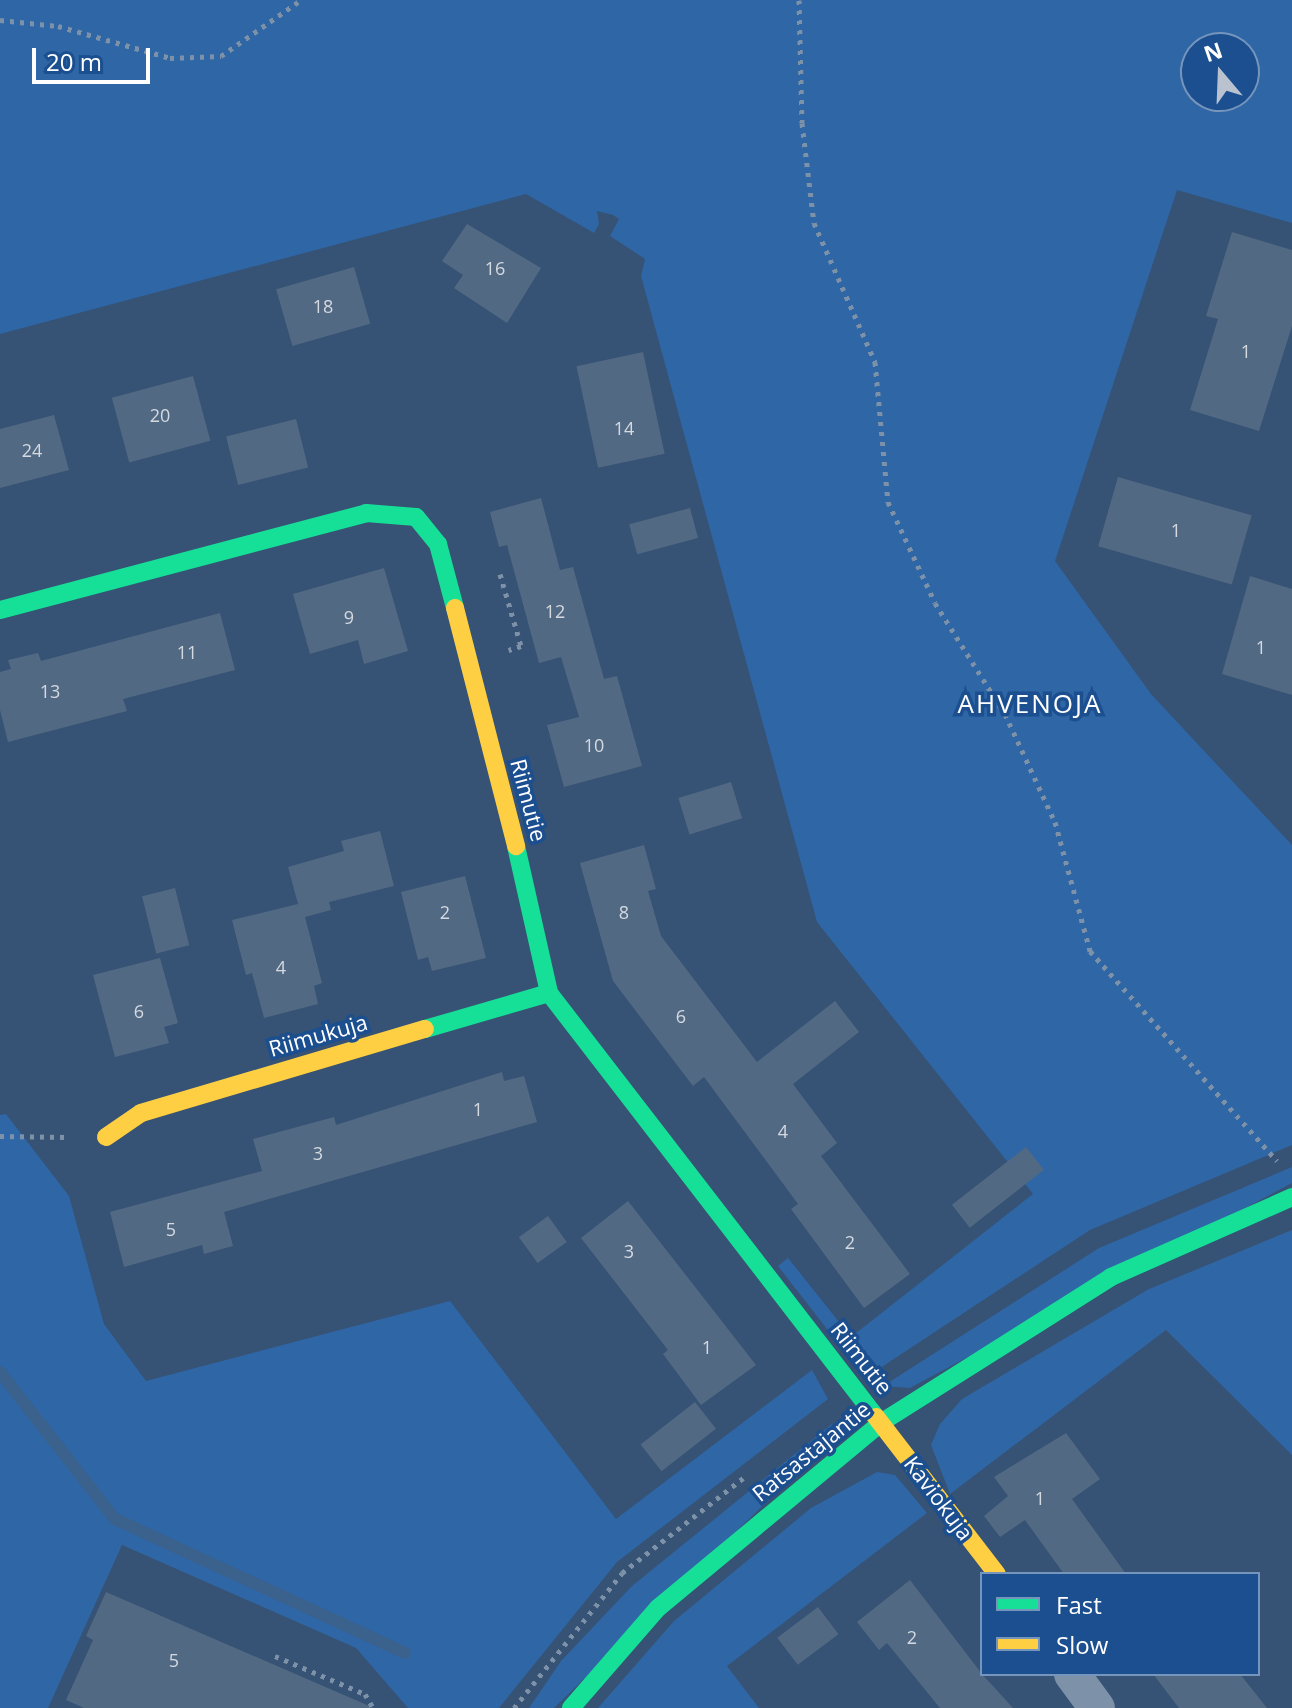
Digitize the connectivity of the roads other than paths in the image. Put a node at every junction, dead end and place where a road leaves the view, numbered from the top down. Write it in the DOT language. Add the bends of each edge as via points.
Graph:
graph roads {
  1 [pos="0,610"];
  2 [pos="549,993"];
  3 [pos="106,1137"];
  4 [pos="1292,1197"];
  5 [pos="882,1422"];
  6 [pos="995,1572"];
  7 [pos="1073,1676"];
  8 [pos="571,1708"];
  9 [pos="1097,1708"];
  1 -- 2 [label="street, Riimutie" via="366,513 416,517 438,544"];
  2 -- 3 [label="street, Riimukuja" via="141,1113"];
  2 -- 5 [label="street, Riimutie"];
  4 -- 5 [label="street, Ratsastajantie" via="1111,1277"];
  5 -- 6 [label="street, Kaviokuja"];
  5 -- 8 [label="street, Ratsastajantie" via="658,1608"];
  7 -- 9 [label="street"];
}
